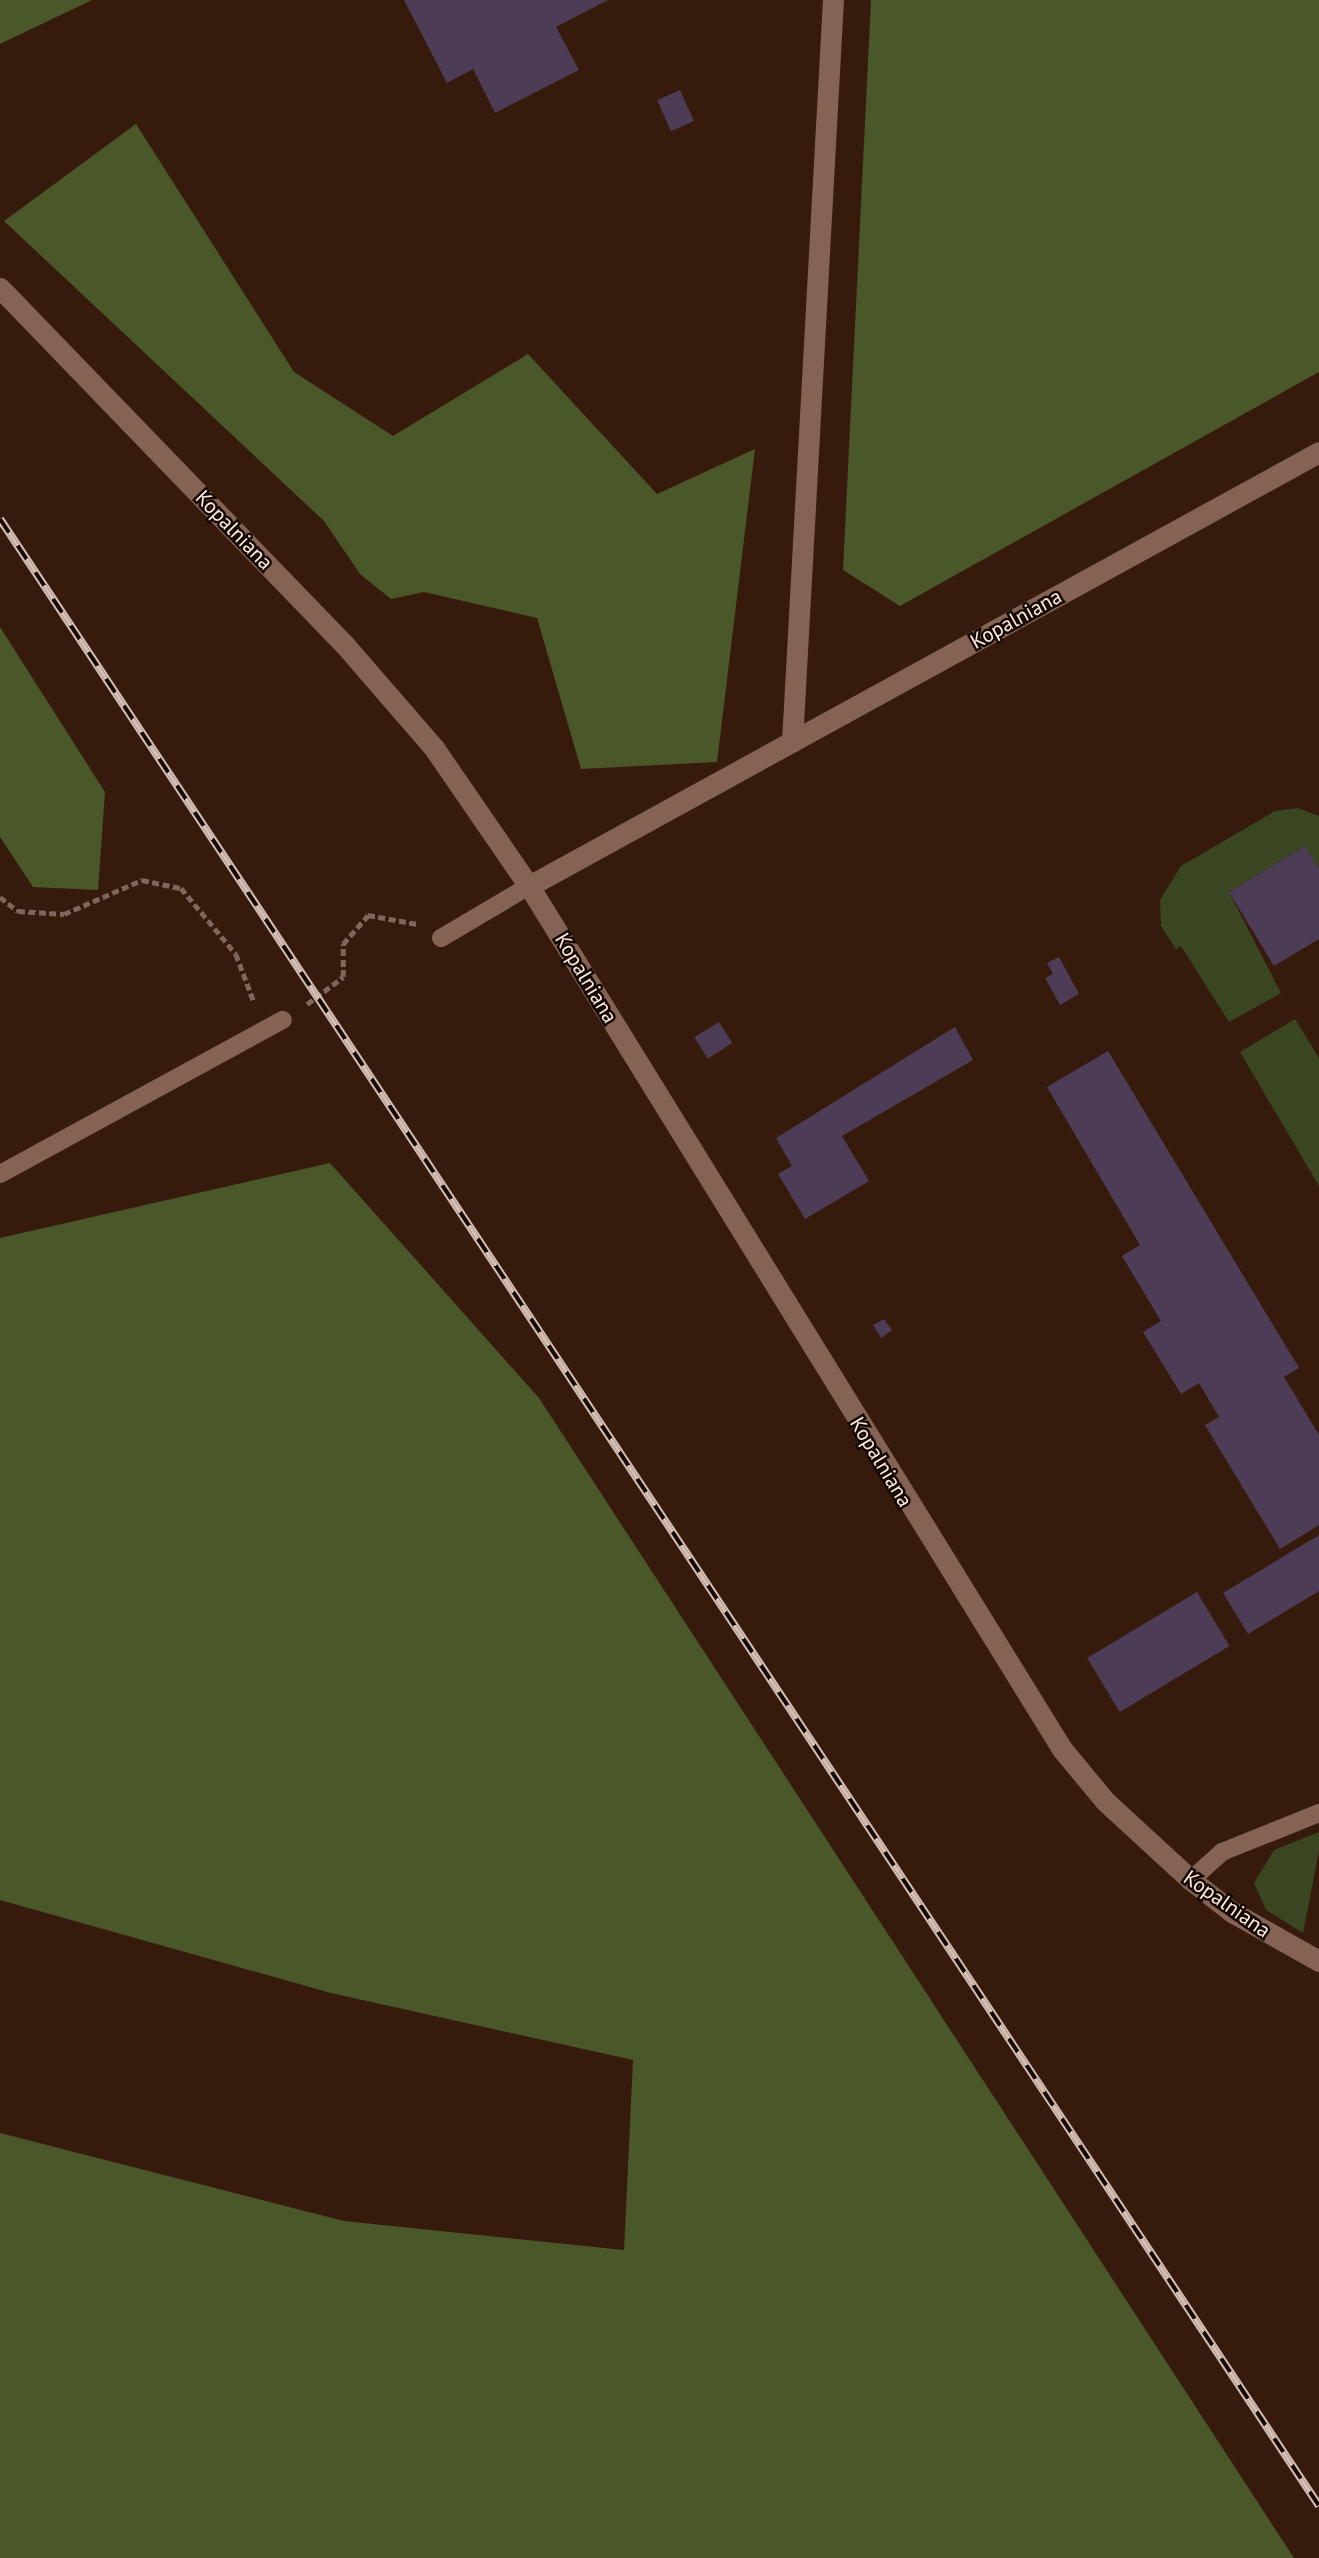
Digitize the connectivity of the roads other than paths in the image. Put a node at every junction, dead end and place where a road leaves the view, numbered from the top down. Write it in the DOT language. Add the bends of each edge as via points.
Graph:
graph roads {
  1 [pos="833,0"];
  2 [pos="0,288"];
  3 [pos="1319,452"];
  4 [pos="792,742"];
  5 [pos="530,886"];
  6 [pos="447,934"];
  7 [pos="283,1020"];
  8 [pos="0,1174"];
  9 [pos="1319,1814"];
  10 [pos="1191,1880"];
  11 [pos="1319,1961"];
  1 -- 4 [label="street"];
  2 -- 5 [label="street, Kopalniana" via="361,663 434,748"];
  3 -- 4 [label="street, Kopalniana"];
  4 -- 5 [label="street, Kopalniana"];
  5 -- 6 [label="lane"];
  5 -- 10 [label="street, Kopalniana" via="1030,1704 1105,1801"];
  7 -- 8 [label="lane"];
  9 -- 10 [label="lane" via="1222,1852"];
  10 -- 11 [label="street, Kopalniana" via="1232,1912"];
}
